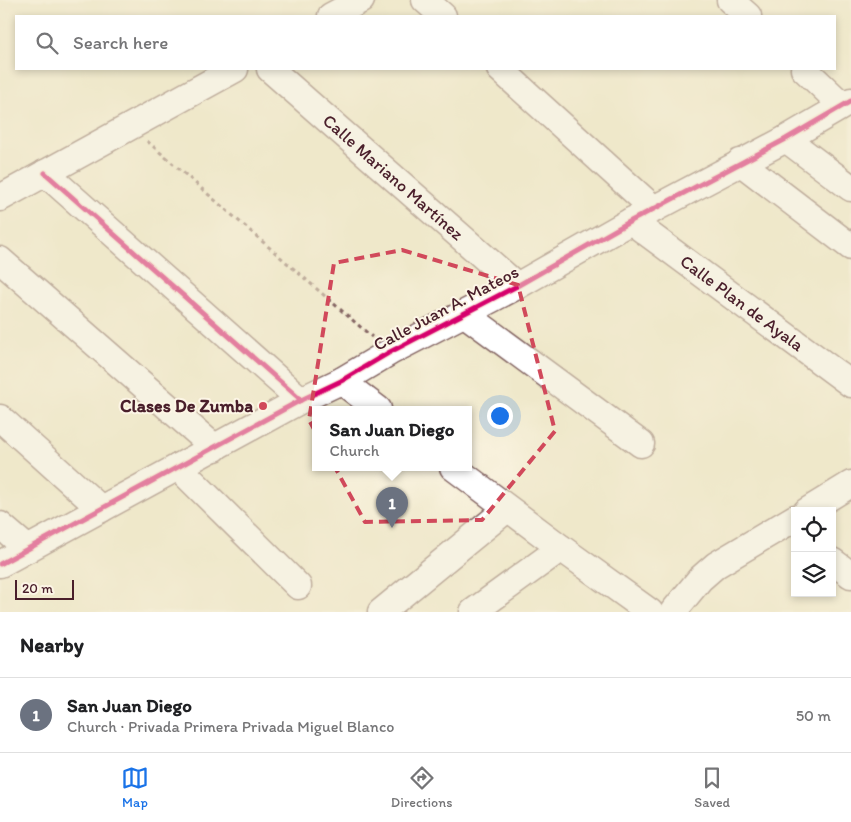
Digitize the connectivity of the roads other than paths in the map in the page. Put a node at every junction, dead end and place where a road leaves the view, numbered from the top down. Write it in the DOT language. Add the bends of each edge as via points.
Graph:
graph roads {
  1 [pos="361,0"];
  2 [pos="425,0"];
  3 [pos="730,0"];
  4 [pos="333,15"];
  5 [pos="441,15"];
  6 [pos="747,15"];
  7 [pos="233,70"];
  8 [pos="271,70"];
  9 [pos="501,70"];
  10 [pos="805,70"];
  11 [pos="847,103"];
  12 [pos="786,139"];
  13 [pos="740,162"];
  14 [pos="45,173"];
  15 [pos="851,188"];
  16 [pos="0,198"];
  17 [pos="654,209"];
  18 [pos="631,221"];
  19 [pos="851,246"];
  20 [pos="0,260"];
  21 [pos="517,286"];
  22 [pos="466,314"];
  23 [pos="341,381"];
  24 [pos="851,384"];
  25 [pos="301,400"];
  26 [pos="374,406"];
  27 [pos="0,418"];
  28 [pos="641,444"];
  29 [pos="215,448"];
  30 [pos="178,467"];
  31 [pos="458,471"];
  32 [pos="851,484"];
  33 [pos="813,507"];
  34 [pos="507,508"];
  35 [pos="101,510"];
  36 [pos="0,525"];
  37 [pos="791,525"];
  38 [pos="561,548"];
  39 [pos="28,549"];
  40 [pos="0,564"];
  41 [pos="836,564"];
  42 [pos="851,575"];
  43 [pos="298,586"];
  44 [pos="381,612"];
  45 [pos="473,612"];
  46 [pos="650,612"];
  47 [pos="673,612"];
  1 -- 4 [label="street"];
  2 -- 5 [label="street"];
  3 -- 6 [label="street"];
  7 -- 14 [label="street"];
  8 -- 21 [label="street, Calle Mariano Martínez"];
  9 -- 17 [label="street"];
  10 -- 11 [label="street"];
  11 -- 12 [label="street, Calle Juan A. Mateos"];
  12 -- 13 [label="street, Calle Juan A. Mateos"];
  12 -- 15 [label="street"];
  13 -- 17 [label="street, Calle Juan A. Mateos"];
  13 -- 19 [label="street"];
  14 -- 16 [label="street"];
  14 -- 25 [label="street"];
  17 -- 18 [label="street, Calle Juan A. Mateos"];
  18 -- 21 [label="street, Calle Juan A. Mateos"];
  18 -- 24 [label="street, Calle Plan de Ayala"];
  20 -- 29 [label="street"];
  21 -- 22 [label="street, Calle Juan A. Mateos"];
  22 -- 23 [label="street, Calle Juan A. Mateos"];
  22 -- 28 [label="street"];
  23 -- 25 [label="street, Calle Juan A. Mateos"];
  23 -- 26 [label="street"];
  25 -- 29 [label="street, Calle Juan A. Mateos"];
  27 -- 35 [label="street"];
  29 -- 30 [label="street, Calle Juan A. Mateos"];
  30 -- 35 [label="street, Calle Juan A. Mateos"];
  30 -- 43 [label="street"];
  31 -- 34 [label="street"];
  32 -- 33 [label="street"];
  34 -- 38 [label="street"];
  34 -- 44 [label="street"];
  35 -- 39 [label="street, Calle Juan A. Mateos"];
  36 -- 39 [label="street"];
  37 -- 47 [label="street" via="716,565"];
  38 -- 45 [label="street"];
  38 -- 46 [label="street"];
  39 -- 40 [label="street, Calle Juan A. Mateos"];
  41 -- 42 [label="street"];
}
